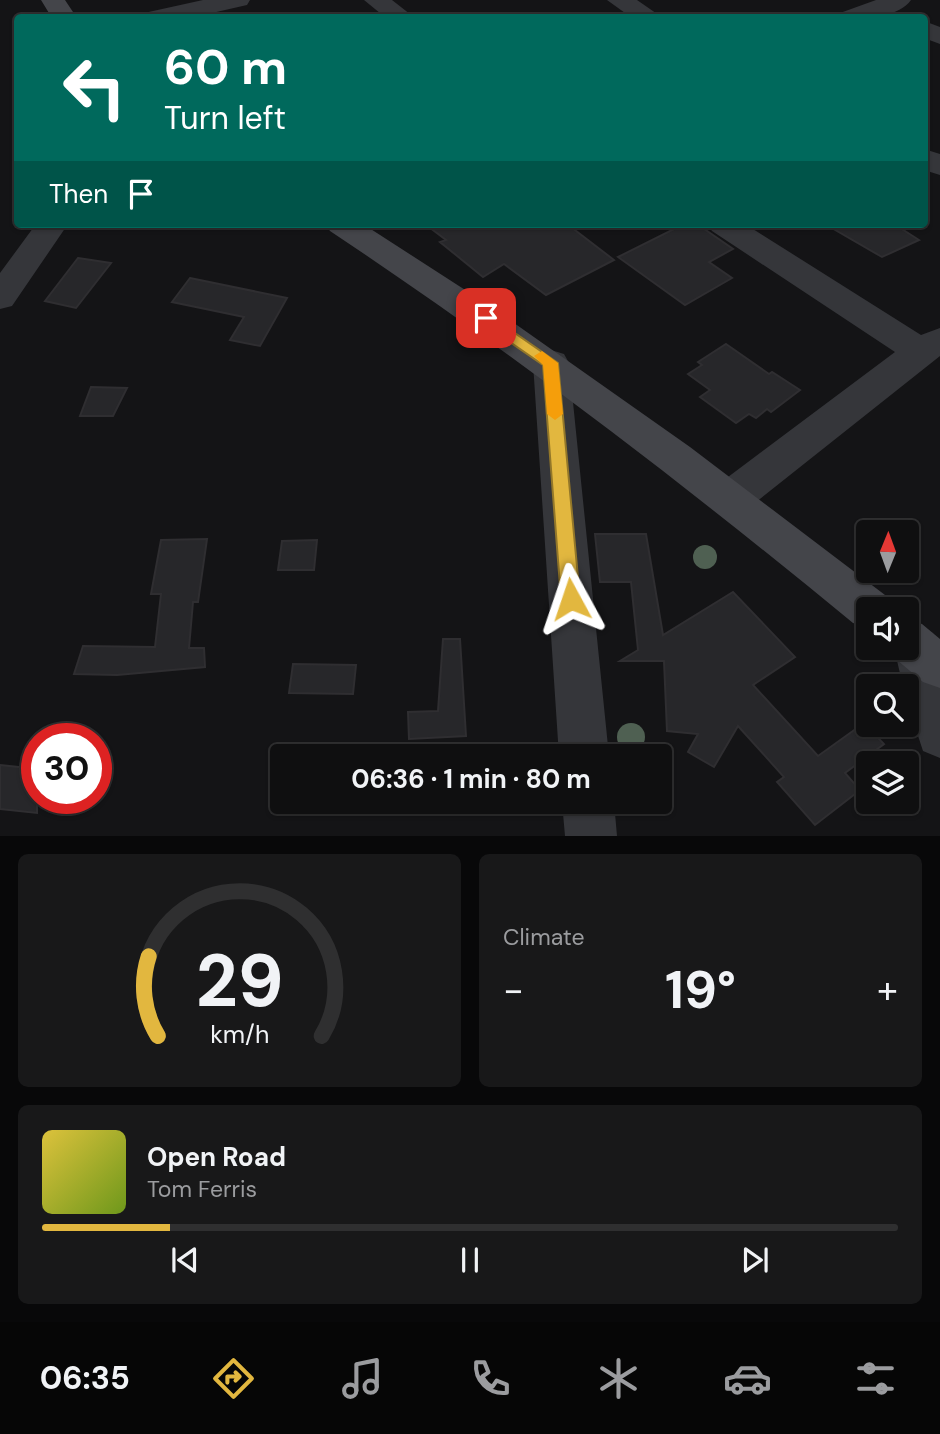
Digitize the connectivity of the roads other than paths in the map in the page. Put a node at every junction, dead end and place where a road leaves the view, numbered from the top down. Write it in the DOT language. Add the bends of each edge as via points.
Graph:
graph roads {
  1 [pos="238,0"];
  2 [pos="376,0"];
  3 [pos="619,0"];
  4 [pos="884,6"];
  5 [pos="172,14"];
  6 [pos="397,14"];
  7 [pos="644,14"];
  8 [pos="861,14"];
  9 [pos="49,228"];
  10 [pos="347,228"];
  11 [pos="730,228"];
  12 [pos="0,298"];
  13 [pos="930,346"];
  14 [pos="551,363"];
  15 [pos="732,498"];
  16 [pos="856,598"];
  17 [pos="921,652"];
  18 [pos="940,734"];
  19 [pos="583,744"];
  20 [pos="589,814"];
  21 [pos="591,835"];
  1 -- 5 [label="street"];
  2 -- 6 [label="street"];
  3 -- 7 [label="street"];
  4 -- 8 [label="street"];
  9 -- 12 [label="street"];
  10 -- 14 [label="street"];
  11 -- 13 [label="street"];
  13 -- 15 [label="street"];
  14 -- 15 [label="street"];
  14 -- 19 [label="street"];
  15 -- 16 [label="street"];
  17 -- 18 [label="street"];
  20 -- 21 [label="street"];
}
